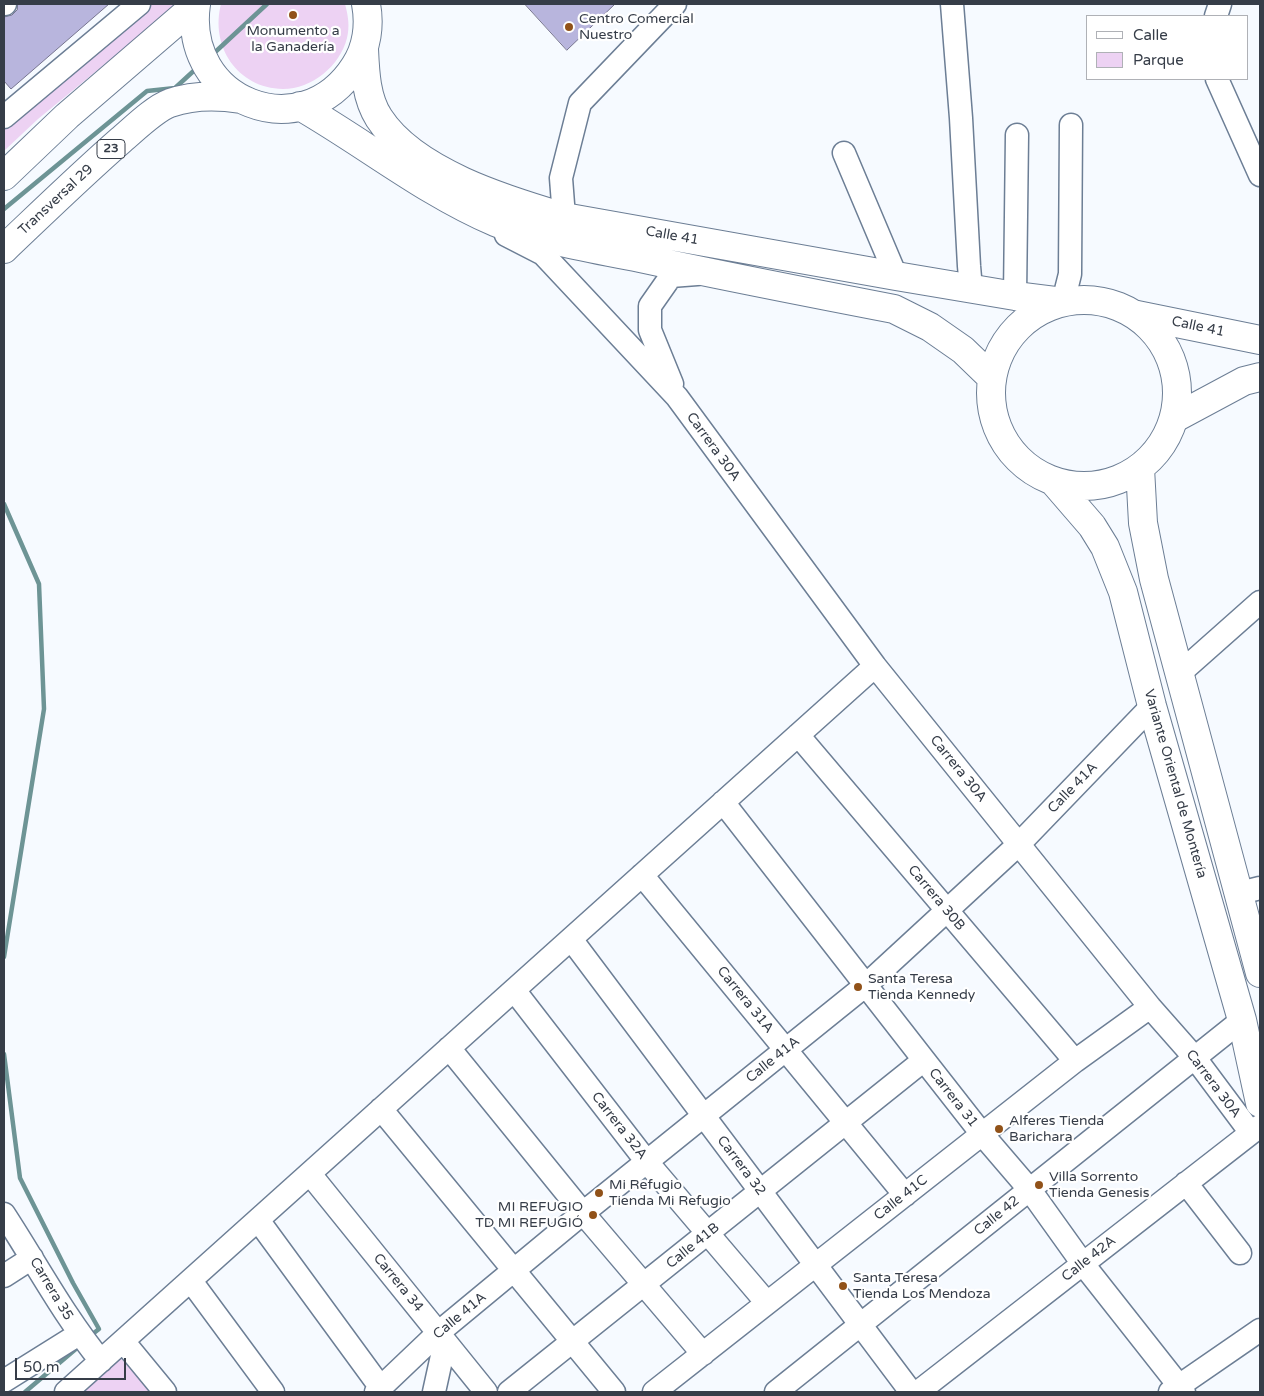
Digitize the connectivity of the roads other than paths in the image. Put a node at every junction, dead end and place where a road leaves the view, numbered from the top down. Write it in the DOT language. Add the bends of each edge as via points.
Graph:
graph roads {
  1 [pos="139,4"];
  2 [pos="196,4"];
  3 [pos="366,4"];
  4 [pos="675,4"];
  5 [pos="952,4"];
  6 [pos="364,49"];
  7 [pos="1217,80"];
  8 [pos="241,99"];
  9 [pos="300,106"];
  10 [pos="7,107"];
  11 [pos="1071,125"];
  12 [pos="1017,135"];
  13 [pos="844,153"];
  14 [pos="1260,175"];
  15 [pos="4,176"];
  16 [pos="424,186"];
  17 [pos="564,217"];
  18 [pos="4,249"];
  19 [pos="712,274"];
  20 [pos="896,276"];
  21 [pos="971,289"];
  22 [pos="1015,296"];
  23 [pos="1063,302"];
  24 [pos="1137,315"];
  25 [pos="1260,340"];
  26 [pos="1260,377"];
  27 [pos="992,378"];
  28 [pos="677,397"];
  29 [pos="1175,418"];
  30 [pos="1140,468"];
  31 [pos="1054,482"];
  32 [pos="1260,602"];
  33 [pos="874,666"];
  34 [pos="1180,673"];
  35 [pos="1152,706"];
  36 [pos="798,735"];
  37 [pos="723,802"];
  38 [pos="1019,844"];
  39 [pos="642,875"];
  40 [pos="1250,891"];
  41 [pos="947,911"];
  42 [pos="571,939"];
  43 [pos="1260,973"];
  44 [pos="866,985"];
  45 [pos="514,990"];
  46 [pos="1150,1006"];
  47 [pos="1242,1020"];
  48 [pos="449,1048"];
  49 [pos="786,1050"];
  50 [pos="1195,1058"];
  51 [pos="924,1060"];
  52 [pos="1075,1061"];
  53 [pos="1260,1104"];
  54 [pos="381,1109"];
  55 [pos="703,1116"];
  56 [pos="845,1123"];
  57 [pos="1255,1130"];
  58 [pos="982,1134"];
  59 [pos="647,1162"];
  60 [pos="310,1174"];
  61 [pos="1186,1184"];
  62 [pos="1030,1190"];
  63 [pos="761,1192"];
  64 [pos="905,1195"];
  65 [pos="583,1213"];
  66 [pos="4,1214"];
  67 [pos="258,1220"];
  68 [pos="708,1234"];
  69 [pos="1240,1253"];
  70 [pos="32,1258"];
  71 [pos="1082,1264"];
  72 [pos="816,1265"];
  73 [pos="514,1270"];
  74 [pos="4,1276"];
  75 [pos="191,1281"];
  76 [pos="644,1285"];
  77 [pos="767,1303"];
  78 [pos="861,1325"];
  79 [pos="1260,1330"];
  80 [pos="79,1334"];
  81 [pos="442,1338"];
  82 [pos="123,1341"];
  83 [pos="572,1343"];
  84 [pos="703,1354"];
  85 [pos="101,1362"];
  86 [pos="4,1381"];
  87 [pos="378,1390"];
  88 [pos="1178,1390"];
  89 [pos="66,1392"];
  90 [pos="165,1392"];
  91 [pos="273,1392"];
  92 [pos="434,1392"];
  93 [pos="486,1392"];
  94 [pos="509,1392"];
  95 [pos="614,1392"];
  96 [pos="654,1392"];
  97 [pos="776,1392"];
  98 [pos="911,1392"];
  99 [pos="918,1392"];
  1 -- 10 [label="street"];
  2 -- 8 [label="main road, 23" via="194,26 206,65 218,82"];
  2 -- 15 [label="main road, 23" via="66,116"];
  3 -- 6 [label="main road, 23" via="368,31"];
  4 -- 17 [label="street" via="580,103 561,178"];
  5 -- 21 [label="street"];
  6 -- 9 [label="main road, 23" via="340,86 314,102"];
  6 -- 17 [label="main road, Calle 41" via="366,80 378,117 410,151 479,189"];
  7 -- 14 [label="street"];
  8 -- 9 [label="main road, 23" via="270,108"];
  8 -- 18 [label="main road, Transversal 29 / 23" via="194,97 168,103 98,160"];
  9 -- 16 [label="main road, Calle 41"];
  11 -- 23 [label="street" via="1070,274"];
  12 -- 22 [label="street"];
  13 -- 20 [label="street"];
  16 -- 19 [label="main road, Calle 41" via="497,222 555,241"];
  16 -- 28 [label="street" via="446,207 543,254"];
  17 -- 20 [label="main road, Calle 41"];
  19 -- 27 [label="main road, Calle 41" via="894,309 930,326 963,350"];
  19 -- 28 [label="street" via="671,276 650,306 650,330"];
  20 -- 21 [label="main road, Calle 41"];
  21 -- 22 [label="main road, Calle 41"];
  22 -- 23 [label="main road, Calle 41"];
  23 -- 24 [label="main road" via="1094,299"];
  23 -- 27 [label="main road" via="1034,314 1011,335 1002,349"];
  24 -- 25 [label="main road, Calle 41"];
  24 -- 29 [label="main road" via="1154,330 1176,371"];
  26 -- 29 [label="main road" via="1244,381"];
  27 -- 31 [label="main road" via="995,422 1004,441 1034,472"];
  28 -- 33 [label="street, Carrera 30A"];
  29 -- 30 [label="main road" via="1155,454"];
  30 -- 31 [label="main road" via="1099,486"];
  30 -- 34 [label="main road" via="1144,533"];
  31 -- 35 [label="main road, Variante Oriental de Montería" via="1106,546 1122,592"];
  32 -- 34 [label="street"];
  33 -- 36 [label="street"];
  33 -- 38 [label="street, Carrera 30A"];
  34 -- 40 [label="main road"];
  35 -- 38 [label="street, Calle 41A"];
  35 -- 47 [label="main road, Variante Oriental de Montería"];
  36 -- 37 [label="street"];
  36 -- 41 [label="street, Carrera 30B"];
  37 -- 39 [label="street"];
  37 -- 44 [label="street, Carrera 31"];
  38 -- 41 [label="street, Calle 41A"];
  38 -- 46 [label="street, Carrera 30A"];
  39 -- 42 [label="street"];
  39 -- 49 [label="street, Carrera 31A"];
  40 -- 43 [label="main road"];
  41 -- 44 [label="street, Calle 41A"];
  41 -- 52 [label="street, Carrera 30B"];
  42 -- 45 [label="street"];
  42 -- 55 [label="street, Carrera 32"];
  44 -- 49 [label="street, Calle 41A"];
  44 -- 51 [label="street, Carrera 31"];
  45 -- 48 [label="street"];
  45 -- 59 [label="street, Carrera 32A"];
  46 -- 50 [label="street, Carrera 30A"];
  46 -- 52 [label="street, Calle 41C"];
  47 -- 50 [label="street, Calle 42"];
  47 -- 53 [label="main road, Variante Oriental de Montería"];
  48 -- 54 [label="street"];
  48 -- 65 [label="street"];
  49 -- 55 [label="street, Calle 41A"];
  49 -- 56 [label="street, Carrera 31A"];
  50 -- 57 [label="street, Carrera 30A"];
  50 -- 62 [label="street, Calle 42"];
  51 -- 56 [label="street, Calle 41B"];
  51 -- 58 [label="street, Carrera 31"];
  52 -- 58 [label="street, Calle 41C"];
  54 -- 60 [label="street"];
  54 -- 73 [label="street"];
  55 -- 59 [label="street, Calle 41A"];
  55 -- 63 [label="street, Carrera 32"];
  56 -- 63 [label="street, Calle 41B"];
  56 -- 64 [label="street, Carrera 31A"];
  57 -- 61 [label="street, Calle 42A"];
  58 -- 62 [label="street, Carrera 31"];
  58 -- 64 [label="street, Calle 41C"];
  59 -- 65 [label="street, Calle 41A"];
  59 -- 68 [label="street, Carrera 32A"];
  60 -- 67 [label="street"];
  60 -- 81 [label="street, Carrera 34"];
  61 -- 69 [label="street"];
  61 -- 71 [label="street, Calle 42A"];
  62 -- 71 [label="street, Carrera 31"];
  62 -- 78 [label="street, Calle 42"];
  63 -- 68 [label="street, Calle 41B"];
  63 -- 72 [label="street, Carrera 32"];
  64 -- 72 [label="street, Calle 41C"];
  65 -- 73 [label="street, Calle 41A"];
  65 -- 76 [label="street"];
  66 -- 70 [label="street, Carrera 35"];
  67 -- 75 [label="street"];
  67 -- 87 [label="street"];
  68 -- 76 [label="street, Calle 41B"];
  68 -- 77 [label="street, Carrera 32A"];
  70 -- 74 [label="street"];
  70 -- 80 [label="street, Carrera 35"];
  71 -- 88 [label="street, Carrera 31"];
  71 -- 99 [label="street, Calle 42A"];
  72 -- 77 [label="street, Calle 41C"];
  72 -- 78 [label="street, Carrera 32"];
  73 -- 81 [label="street, Calle 41A"];
  73 -- 83 [label="street"];
  75 -- 82 [label="street"];
  75 -- 91 [label="street"];
  76 -- 83 [label="street, Calle 41B"];
  76 -- 84 [label="street"];
  77 -- 84 [label="street, Calle 41C"];
  78 -- 97 [label="street, Calle 42"];
  78 -- 98 [label="street, Carrera 32"];
  79 -- 88 [label="street"];
  80 -- 85 [label="street, Carrera 35"];
  80 -- 86 [label="street"];
  81 -- 87 [label="street, Calle 41A"];
  81 -- 92 [label="street"];
  81 -- 93 [label="street, Carrera 34"];
  82 -- 85 [label="street"];
  82 -- 90 [label="street"];
  83 -- 94 [label="street, Calle 41B"];
  83 -- 95 [label="street"];
  84 -- 96 [label="street, Calle 41C"];
  85 -- 89 [label="street"];
}
